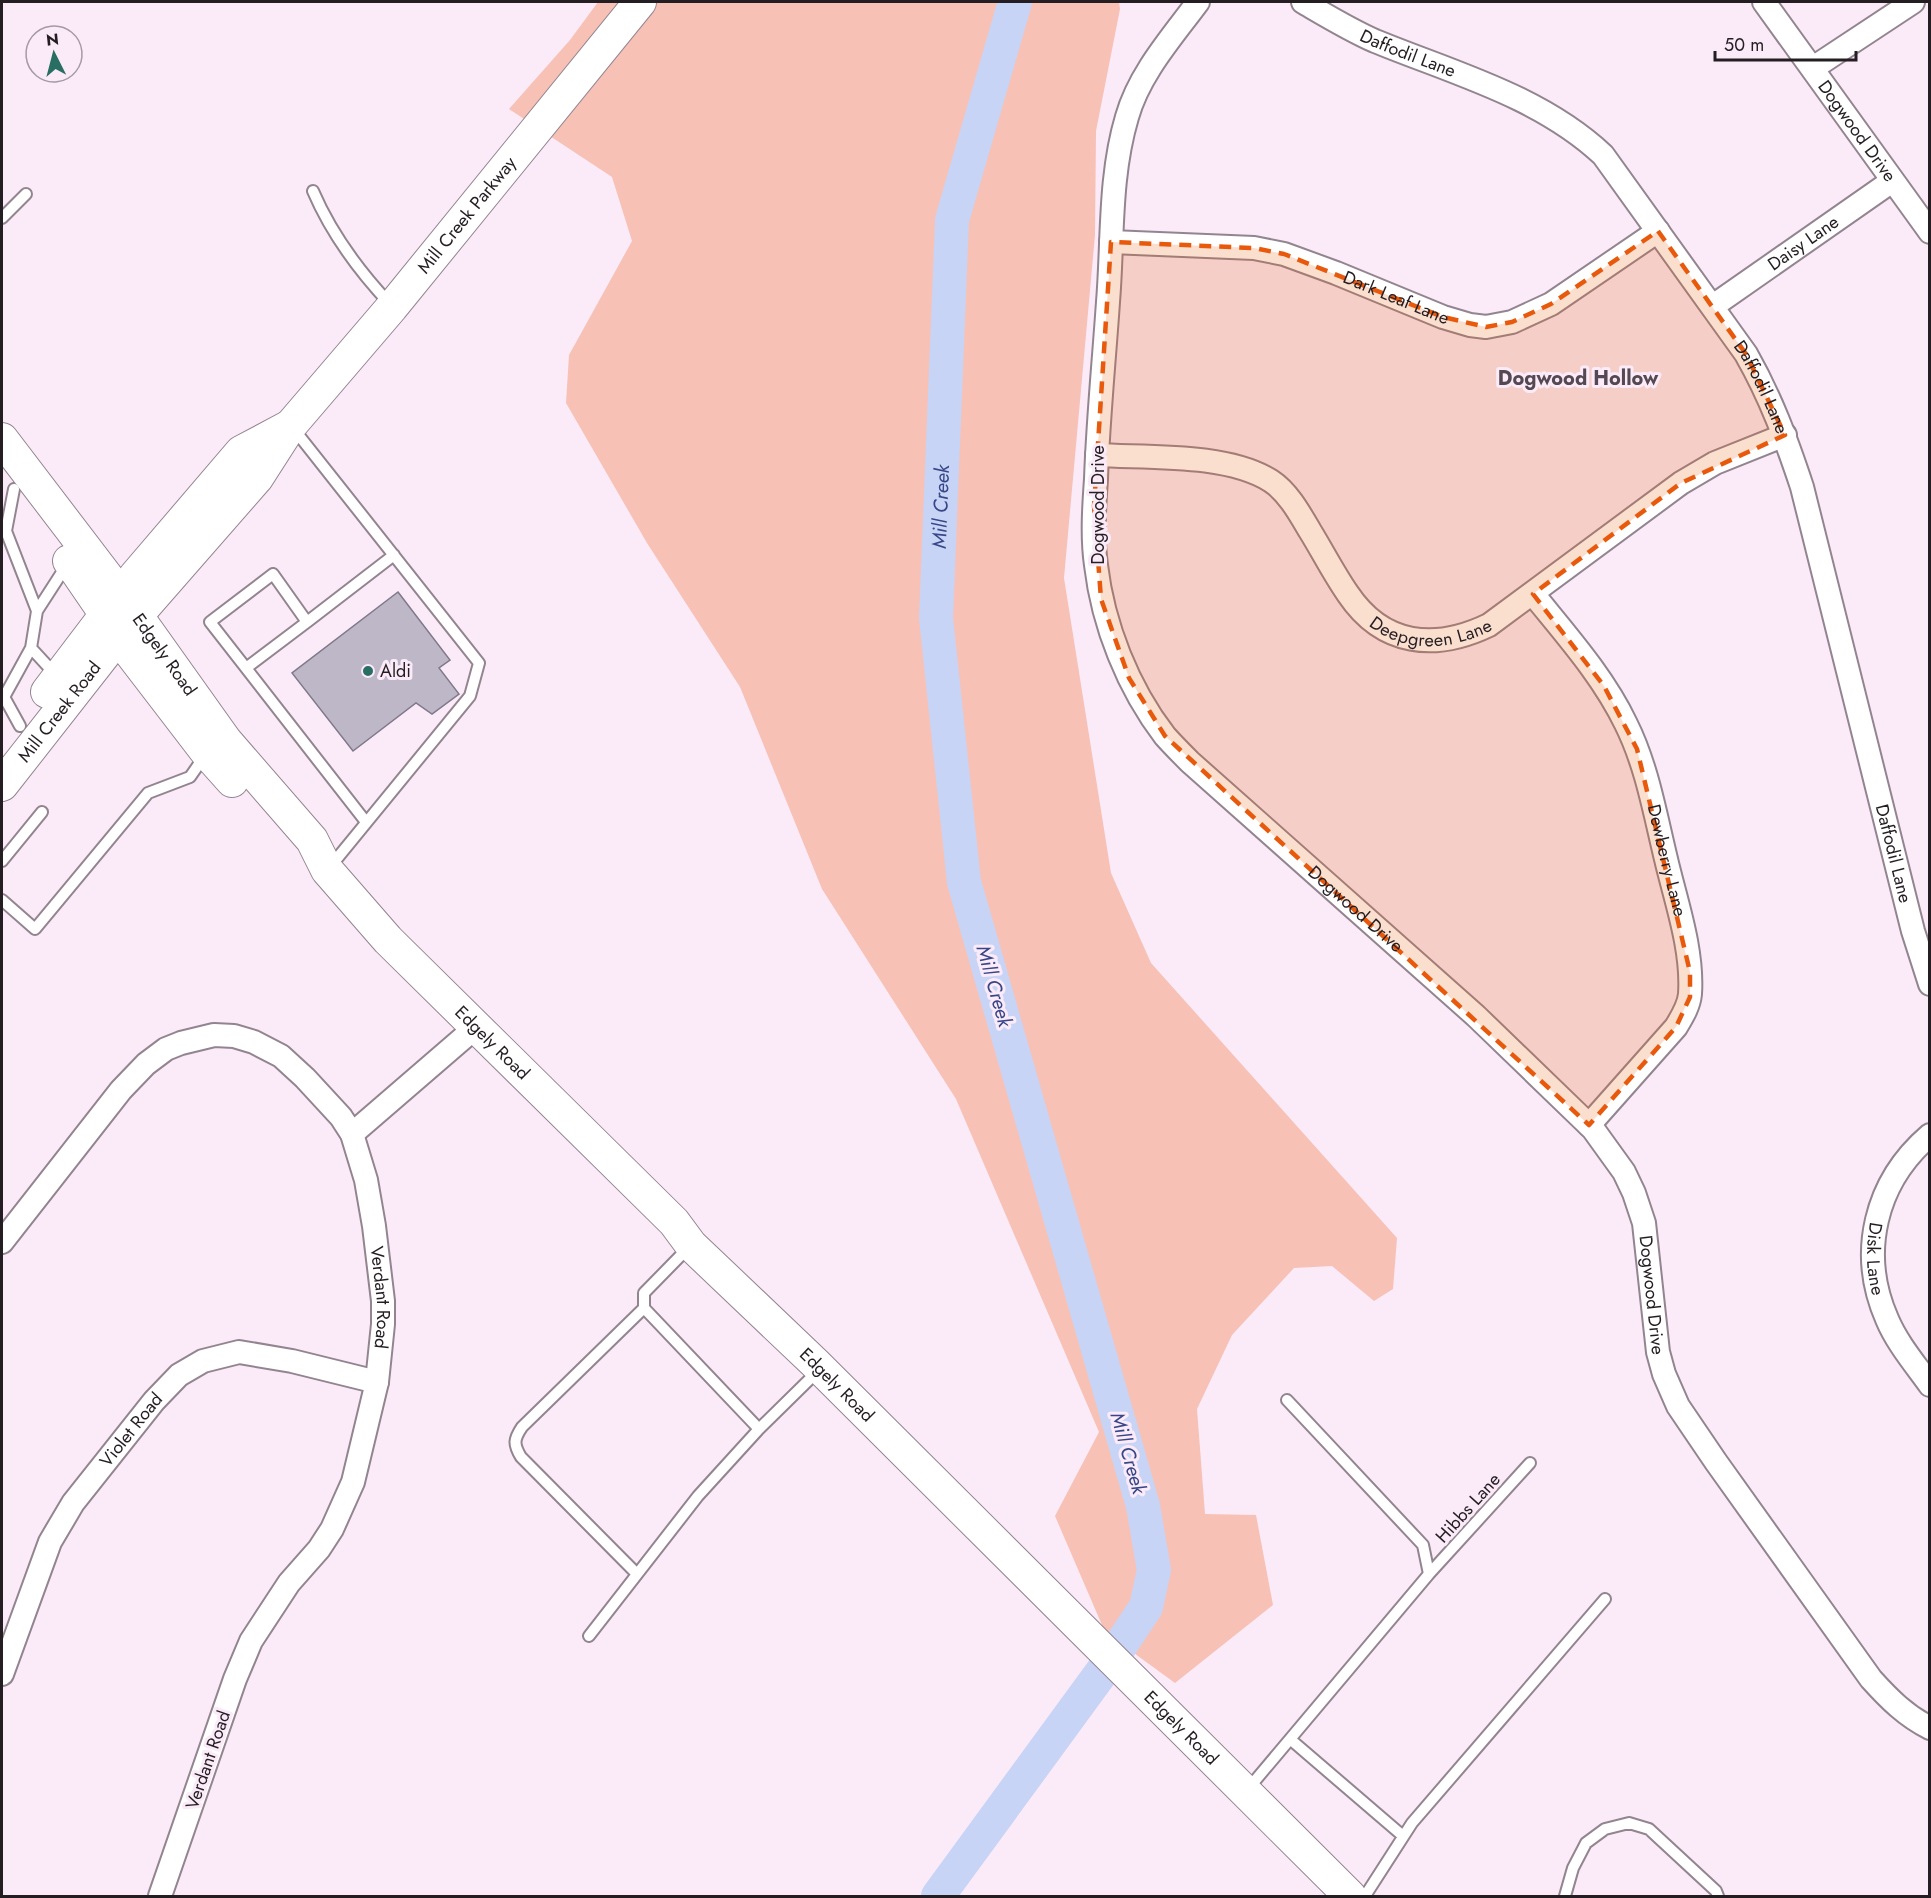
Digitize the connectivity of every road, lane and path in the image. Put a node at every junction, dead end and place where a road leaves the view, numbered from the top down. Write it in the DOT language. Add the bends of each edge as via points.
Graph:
graph roads {
  1 [pos="640,2"];
  2 [pos="1198,2"];
  3 [pos="1303,2"];
  4 [pos="1764,2"];
  5 [pos="1913,2"];
  6 [pos="1813,68"];
  7 [pos="1892,181"];
  8 [pos="314,191"];
  9 [pos="26,194"];
  10 [pos="2,218"];
  11 [pos="1658,231"];
  12 [pos="1929,232"];
  13 [pos="1111,242"];
  14 [pos="392,306"];
  15 [pos="1713,306"];
  16 [pos="291,425"];
  17 [pos="1785,435"];
  18 [pos="2,439"];
  19 [pos="1096,455"];
  20 [pos="8,481"];
  21 [pos="394,555"];
  22 [pos="69,561"];
  23 [pos="1533,594"];
  24 [pos="37,611"];
  25 [pos="120,616"];
  26 [pos="307,622"];
  27 [pos="31,648"];
  28 [pos="246,668"];
  29 [pos="58,678"];
  30 [pos="11,738"];
  31 [pos="207,753"];
  32 [pos="2,785"];
  33 [pos="42,812"];
  34 [pos="366,822"];
  35 [pos="2,861"];
  36 [pos="327,870"];
  37 [pos="2,900"];
  38 [pos="1921,929"];
  39 [pos="1929,984"];
  40 [pos="476,1028"];
  41 [pos="1589,1125"];
  42 [pos="352,1134"];
  43 [pos="1929,1135"];
  44 [pos="2,1242"];
  45 [pos="691,1245"];
  46 [pos="644,1308"];
  47 [pos="820,1368"];
  48 [pos="377,1382"];
  49 [pos="1929,1385"];
  50 [pos="1287,1400"];
  51 [pos="759,1429"];
  52 [pos="1530,1463"];
  53 [pos="637,1574"];
  54 [pos="1430,1574"];
  55 [pos="1605,1599"];
  56 [pos="589,1636"];
  57 [pos="4,1660"];
  58 [pos="1929,1728"];
  59 [pos="1290,1739"];
  60 [pos="1246,1791"];
  61 [pos="1403,1836"];
  62 [pos="160,1896"];
  63 [pos="1350,1896"];
  64 [pos="1365,1896"];
  65 [pos="1564,1896"];
  66 [pos="1718,1896"];
  1 -- 14 [label="main road, Mill Creek Parkway"];
  2 -- 13 [label="street, Dogwood Drive" via="1138,88 1127,116"];
  3 -- 11 [label="street, Daffodil Lane" via="1374,40 1557,118 1603,155"];
  4 -- 6 [label="street, Dogwood Drive"];
  5 -- 6 [label="street"];
  6 -- 7 [label="street, Dogwood Drive"];
  7 -- 12 [label="street, Dogwood Drive"];
  7 -- 15 [label="street, Daisy Lane"];
  8 -- 14 [label="lane" via="324,218"];
  9 -- 10 [label="lane"];
  11 -- 13 [label="street, Dark Leaf Lane" via="1551,304 1512,322 1486,327 1443,317 1284,254 1254,248"];
  11 -- 15 [label="street, Daffodil Lane"];
  13 -- 19 [label="street, Dogwood Drive"];
  14 -- 16 [label="main road, Mill Creek Parkway"];
  15 -- 17 [label="street, Daffodil Lane" via="1765,387"];
  16 -- 21 [label="lane"];
  16 -- 25 [label="main road, Mill Creek Parkway" via="241,452 135,576"];
  17 -- 23 [label="street, Deepgreen Lane" via="1715,463 1681,483"];
  17 -- 38 [label="street, Daffodil Lane"];
  18 -- 25 [label="main road, Edgely Road"];
  19 -- 23 [label="street, Deepgreen Lane" via="1235,465 1273,482 1296,508 1349,596 1372,621 1402,636 1443,641 1472,633"];
  19 -- 41 [label="street, Dogwood Drive" via="1094,506 1101,599 1129,678 1166,736 1236,805 1476,1016"];
  20 -- 22 [label="main road, Edgely Road"];
  20 -- 24 [label="lane" via="6,531"];
  21 -- 26 [label="lane"];
  21 -- 34 [label="lane" via="479,663 470,696"];
  22 -- 24 [label="lane"];
  22 -- 25 [label="main road, Edgely Road"];
  23 -- 41 [label="street, Dewberry Lane" via="1604,686 1637,749 1674,890 1690,972 1690,997 1676,1027"];
  24 -- 27 [label="lane"];
  25 -- 29 [label="main road, Mill Creek Road"];
  25 -- 31 [label="main road, Edgely Road"];
  25 -- 32 [label="main road, Mill Creek Road"];
  25 -- 36 [label="main road, Edgely Road" via="312,840"];
  26 -- 28 [label="lane"];
  26 -- 28 [label="lane" via="273,574 210,622"];
  27 -- 29 [label="lane"];
  27 -- 30 [label="lane" via="4,697"];
  28 -- 34 [label="lane"];
  29 -- 30 [label="main road, Mill Creek Road"];
  31 -- 36 [label="main road, Edgely Road" via="304,862"];
  31 -- 37 [label="lane" via="190,777 148,793 35,929"];
  33 -- 35 [label="lane"];
  34 -- 36 [label="lane"];
  36 -- 40 [label="main road, Edgely Road" via="388,940"];
  38 -- 39 [label="street, Daffodil Lane"];
  40 -- 42 [label="street"];
  40 -- 45 [label="main road, Edgely Road" via="674,1222"];
  41 -- 58 [label="street, Dogwood Drive" via="1624,1172 1641,1213 1658,1352 1678,1406 1871,1679 1894,1705"];
  42 -- 44 [label="street, Verdant Road" via="341,1117 281,1056 234,1036 214,1035 181,1043 146,1064 121,1090"];
  42 -- 48 [label="street, Verdant Road" via="366,1180 383,1301"];
  43 -- 49 [label="street, Disk Lane" via="1895,1173 1886,1192 1874,1238 1874,1268 1877,1293 1887,1320"];
  45 -- 46 [label="lane" via="644,1293"];
  45 -- 47 [label="main road, Edgely Road"];
  46 -- 51 [label="lane"];
  46 -- 53 [label="lane" via="522,1427 514,1447"];
  47 -- 51 [label="lane"];
  47 -- 60 [label="main road, Edgely Road"];
  48 -- 57 [label="street, Violet Road" via="239,1352 203,1361 179,1375 154,1401 67,1513 42,1560"];
  48 -- 62 [label="street, Verdant Road" via="353,1482 332,1529 289,1583 251,1641"];
  50 -- 54 [label="lane" via="1423,1545"];
  51 -- 53 [label="lane" via="698,1496"];
  52 -- 54 [label="lane, Hibbs Lane"];
  53 -- 56 [label="lane"];
  54 -- 59 [label="lane, Hibbs Lane"];
  55 -- 61 [label="lane"];
  59 -- 60 [label="lane, Hibbs Lane"];
  59 -- 61 [label="lane"];
  60 -- 63 [label="main road, Edgely Road"];
  61 -- 64 [label="lane"];
  65 -- 66 [label="lane" via="1586,1843 1605,1829 1629,1823 1648,1829"];
}
